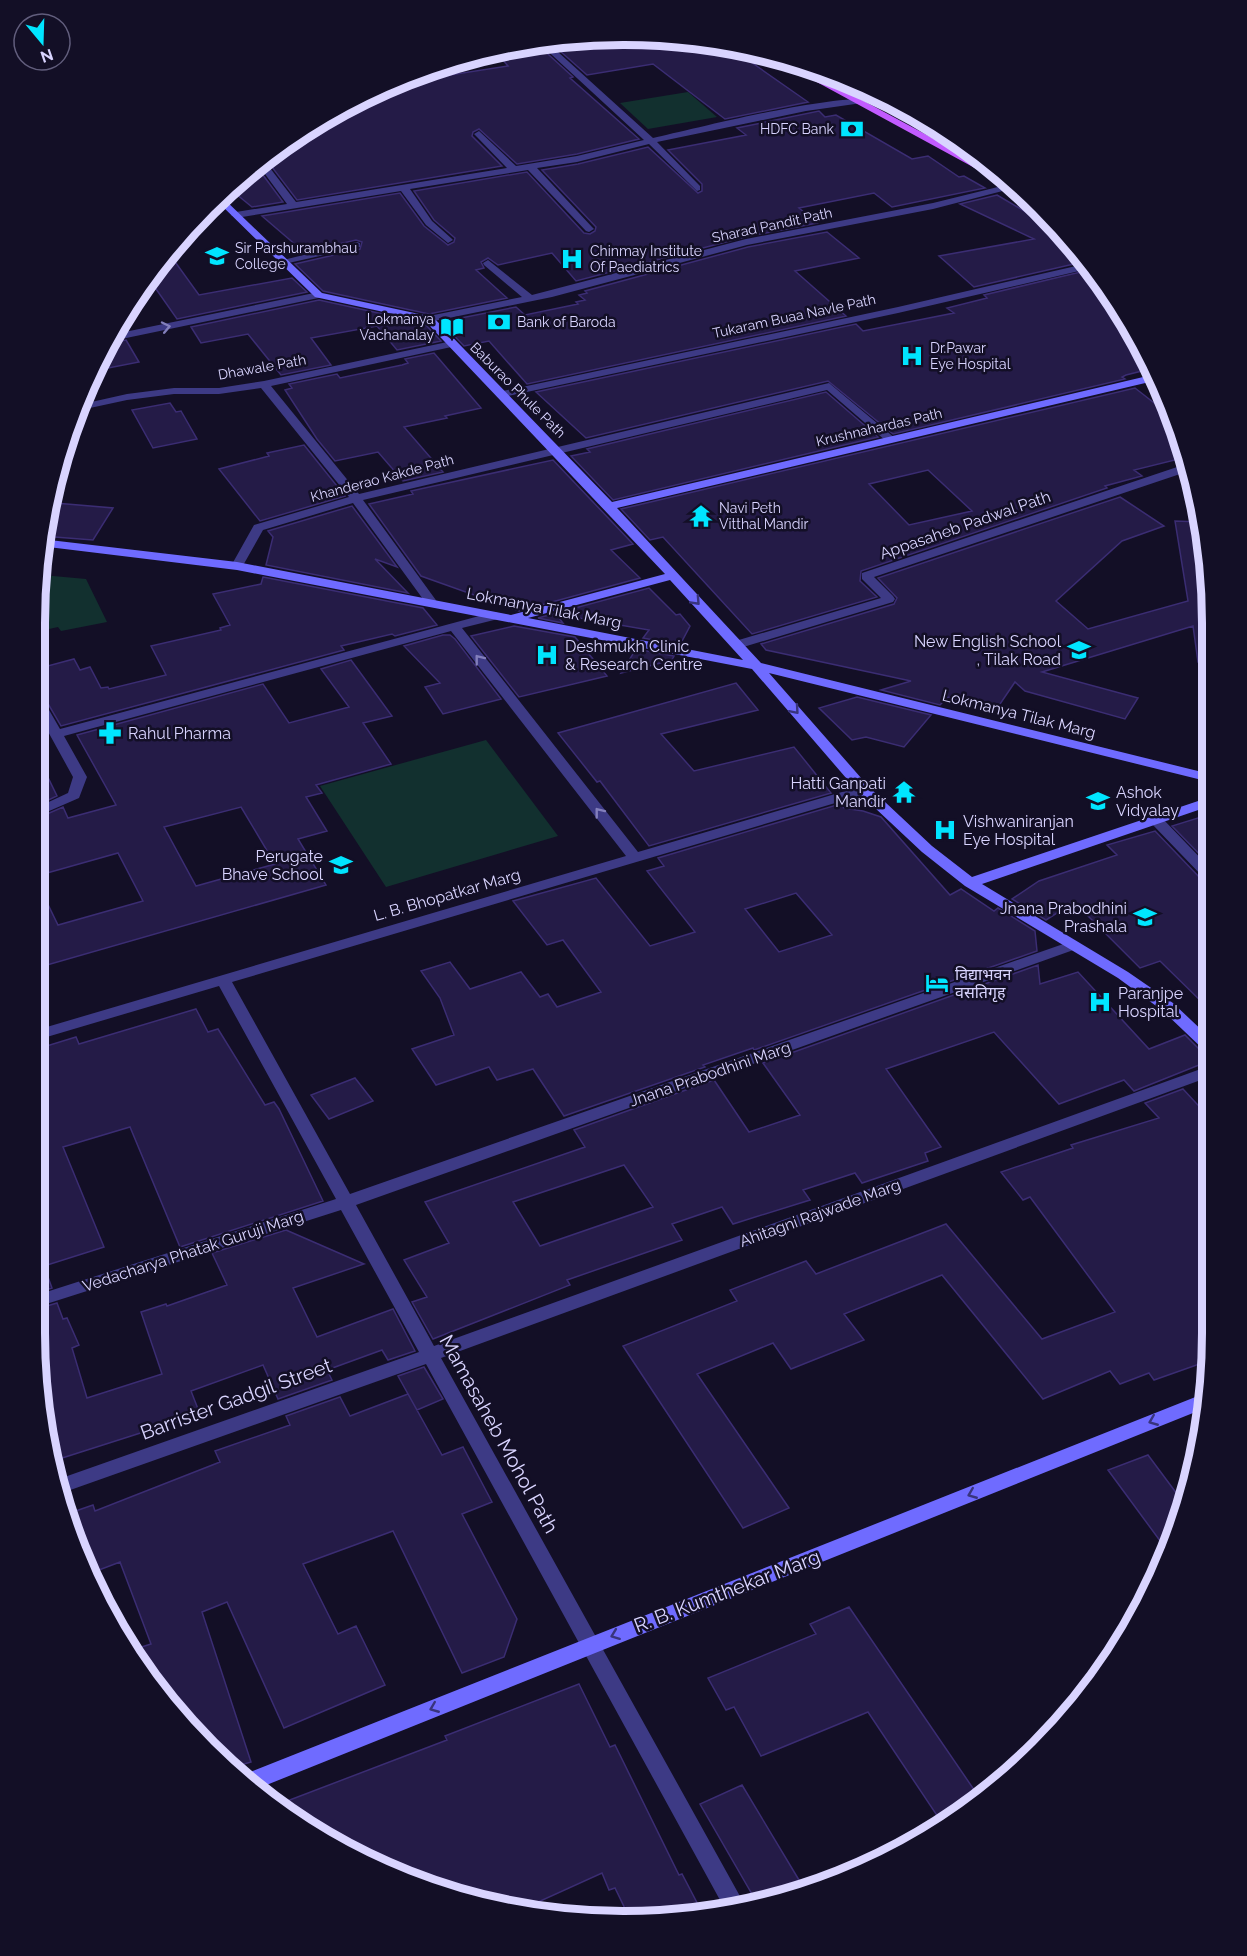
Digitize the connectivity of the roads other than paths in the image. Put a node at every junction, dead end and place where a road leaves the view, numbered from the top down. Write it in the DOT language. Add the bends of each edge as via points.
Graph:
graph roads {
  1 [pos="550,50"];
  2 [pos="810,76"];
  3 [pos="855,101"];
  4 [pos="870,101"];
  5 [pos="479,134"];
  6 [pos="651,141"];
  7 [pos="530,167"];
  8 [pos="978,167"];
  9 [pos="267,170"];
  10 [pos="515,170"];
  11 [pos="697,188"];
  12 [pos="404,189"];
  13 [pos="1005,189"];
  14 [pos="225,204"];
  15 [pos="294,206"];
  16 [pos="236,215"];
  17 [pos="589,229"];
  18 [pos="448,240"];
  19 [pos="357,245"];
  20 [pos="284,261"];
  21 [pos="488,263"];
  22 [pos="1079,268"];
  23 [pos="319,295"];
  24 [pos="530,298"];
  25 [pos="429,320"];
  26 [pos="122,336"];
  27 [pos="452,344"];
  28 [pos="1147,378"];
  29 [pos="264,384"];
  30 [pos="503,394"];
  31 [pos="88,406"];
  32 [pos="890,440"];
  33 [pos="555,449"];
  34 [pos="1181,470"];
  35 [pos="356,498"];
  36 [pos="609,506"];
  37 [pos="51,544"];
  38 [pos="237,566"];
  39 [pos="672,576"];
  40 [pos="432,603"];
  41 [pos="494,616"];
  42 [pos="510,619"];
  43 [pos="455,628"];
  44 [pos="736,645"];
  45 [pos="756,666"];
  46 [pos="45,715"];
  47 [pos="56,734"];
  48 [pos="1202,776"];
  49 [pos="864,790"];
  50 [pos="1202,804"];
  51 [pos="45,809"];
  52 [pos="1157,821"];
  53 [pos="635,858"];
  54 [pos="1202,868"];
  55 [pos="970,883"];
  56 [pos="1074,945"];
  57 [pos="224,980"];
  58 [pos="45,1033"];
  59 [pos="1202,1039"];
  60 [pos="1202,1074"];
  61 [pos="346,1202"];
  62 [pos="45,1298"];
  63 [pos="430,1354"];
  64 [pos="1198,1403"];
  65 [pos="66,1484"];
  66 [pos="590,1645"];
  67 [pos="257,1779"];
  68 [pos="731,1901"];
  1 -- 6 [label="street"];
  2 -- 3 [label="main road"];
  3 -- 4 [label="street"];
  3 -- 6 [label="street"];
  3 -- 8 [label="main road"];
  5 -- 10 [label="street"];
  6 -- 7 [label="street"];
  6 -- 11 [label="street"];
  7 -- 10 [label="street"];
  7 -- 17 [label="street"];
  9 -- 15 [label="street"];
  10 -- 12 [label="street"];
  12 -- 15 [label="street"];
  12 -- 18 [label="street" via="423,216"];
  13 -- 24 [label="street, Sharad Pandit Path" via="746,242"];
  14 -- 16 [label="street"];
  15 -- 16 [label="street"];
  16 -- 20 [label="street"];
  19 -- 20 [label="street"];
  20 -- 23 [label="street"];
  21 -- 24 [label="street"];
  22 -- 30 [label="street, Tukaram Buaa Navle Path"];
  23 -- 25 [label="street"];
  26 -- 23 [label="street, one-way"];
  24 -- 25 [label="street, Sharad Pandit Path"];
  25 -- 27 [label="street, Baburao Phule Path"];
  27 -- 29 [label="street, Dhawale Path"];
  27 -- 30 [label="street, Baburao Phule Path"];
  28 -- 32 [label="street, Krushnahardas Path"];
  29 -- 31 [label="street, Dhawale Path" via="219,391 174,391"];
  29 -- 35 [label="street"];
  30 -- 33 [label="street, Baburao Phule Path"];
  32 -- 33 [label="street, Khanderao Kakde Path" via="829,386"];
  32 -- 36 [label="street, Krushnahardas Path"];
  33 -- 35 [label="street, Khanderao Kakde Path"];
  33 -- 36 [label="street, Baburao Phule Path"];
  34 -- 44 [label="street, Appasaheb Padwal Path" via="866,576 889,599"];
  35 -- 38 [label="street, Khanderao Kakde Path" via="258,528"];
  35 -- 40 [label="street"];
  36 -- 39 [label="street, Baburao Phule Path"];
  37 -- 38 [label="street, Lokmanya Tilak Marg"];
  38 -- 40 [label="street, Lokmanya Tilak Marg"];
  39 -- 42 [label="street"];
  39 -- 44 [label="street, Baburao Phule Path, one-way"];
  40 -- 41 [label="street, Lokmanya Tilak Marg"];
  41 -- 42 [label="street, Lokmanya Tilak Marg"];
  41 -- 43 [label="street"];
  42 -- 45 [label="street, Lokmanya Tilak Marg"];
  43 -- 47 [label="street"];
  53 -- 43 [label="street, one-way"];
  44 -- 45 [label="street, Baburao Phule Path"];
  45 -- 48 [label="street, Lokmanya Tilak Marg"];
  45 -- 49 [label="street, Baburao Phule Path, one-way"];
  46 -- 47 [label="street"];
  47 -- 51 [label="street" via="80,777 74,795"];
  49 -- 53 [label="street, L. B. Bhopatkar Marg"];
  49 -- 55 [label="street, Baburao Phule Path"];
  50 -- 52 [label="street"];
  52 -- 54 [label="street"];
  52 -- 55 [label="street"];
  53 -- 57 [label="street, L. B. Bhopatkar Marg"];
  55 -- 56 [label="street, Baburao Phule Path"];
  56 -- 59 [label="street, Baburao Phule Path" via="1168,1007"];
  56 -- 61 [label="street, Jnana Prabodhini Marg"];
  57 -- 58 [label="street, L. B. Bhopatkar Marg"];
  57 -- 61 [label="street, Mamasaheb Mohol Path"];
  60 -- 63 [label="street, Ahitagni Rajwade Marg"];
  61 -- 62 [label="street, Vedacharya Phatak Guruji Marg"];
  61 -- 63 [label="street, Mamasaheb Mohol Path"];
  63 -- 65 [label="street, Barrister Gadgil Street"];
  63 -- 66 [label="street, Mamasaheb Mohol Path"];
  64 -- 66 [label="street, R. B. Kumthekar Marg, one-way"];
  66 -- 67 [label="street, R. B. Kumthekar Marg, one-way"];
  66 -- 68 [label="street, Mamasaheb Mohol Path"];
}
